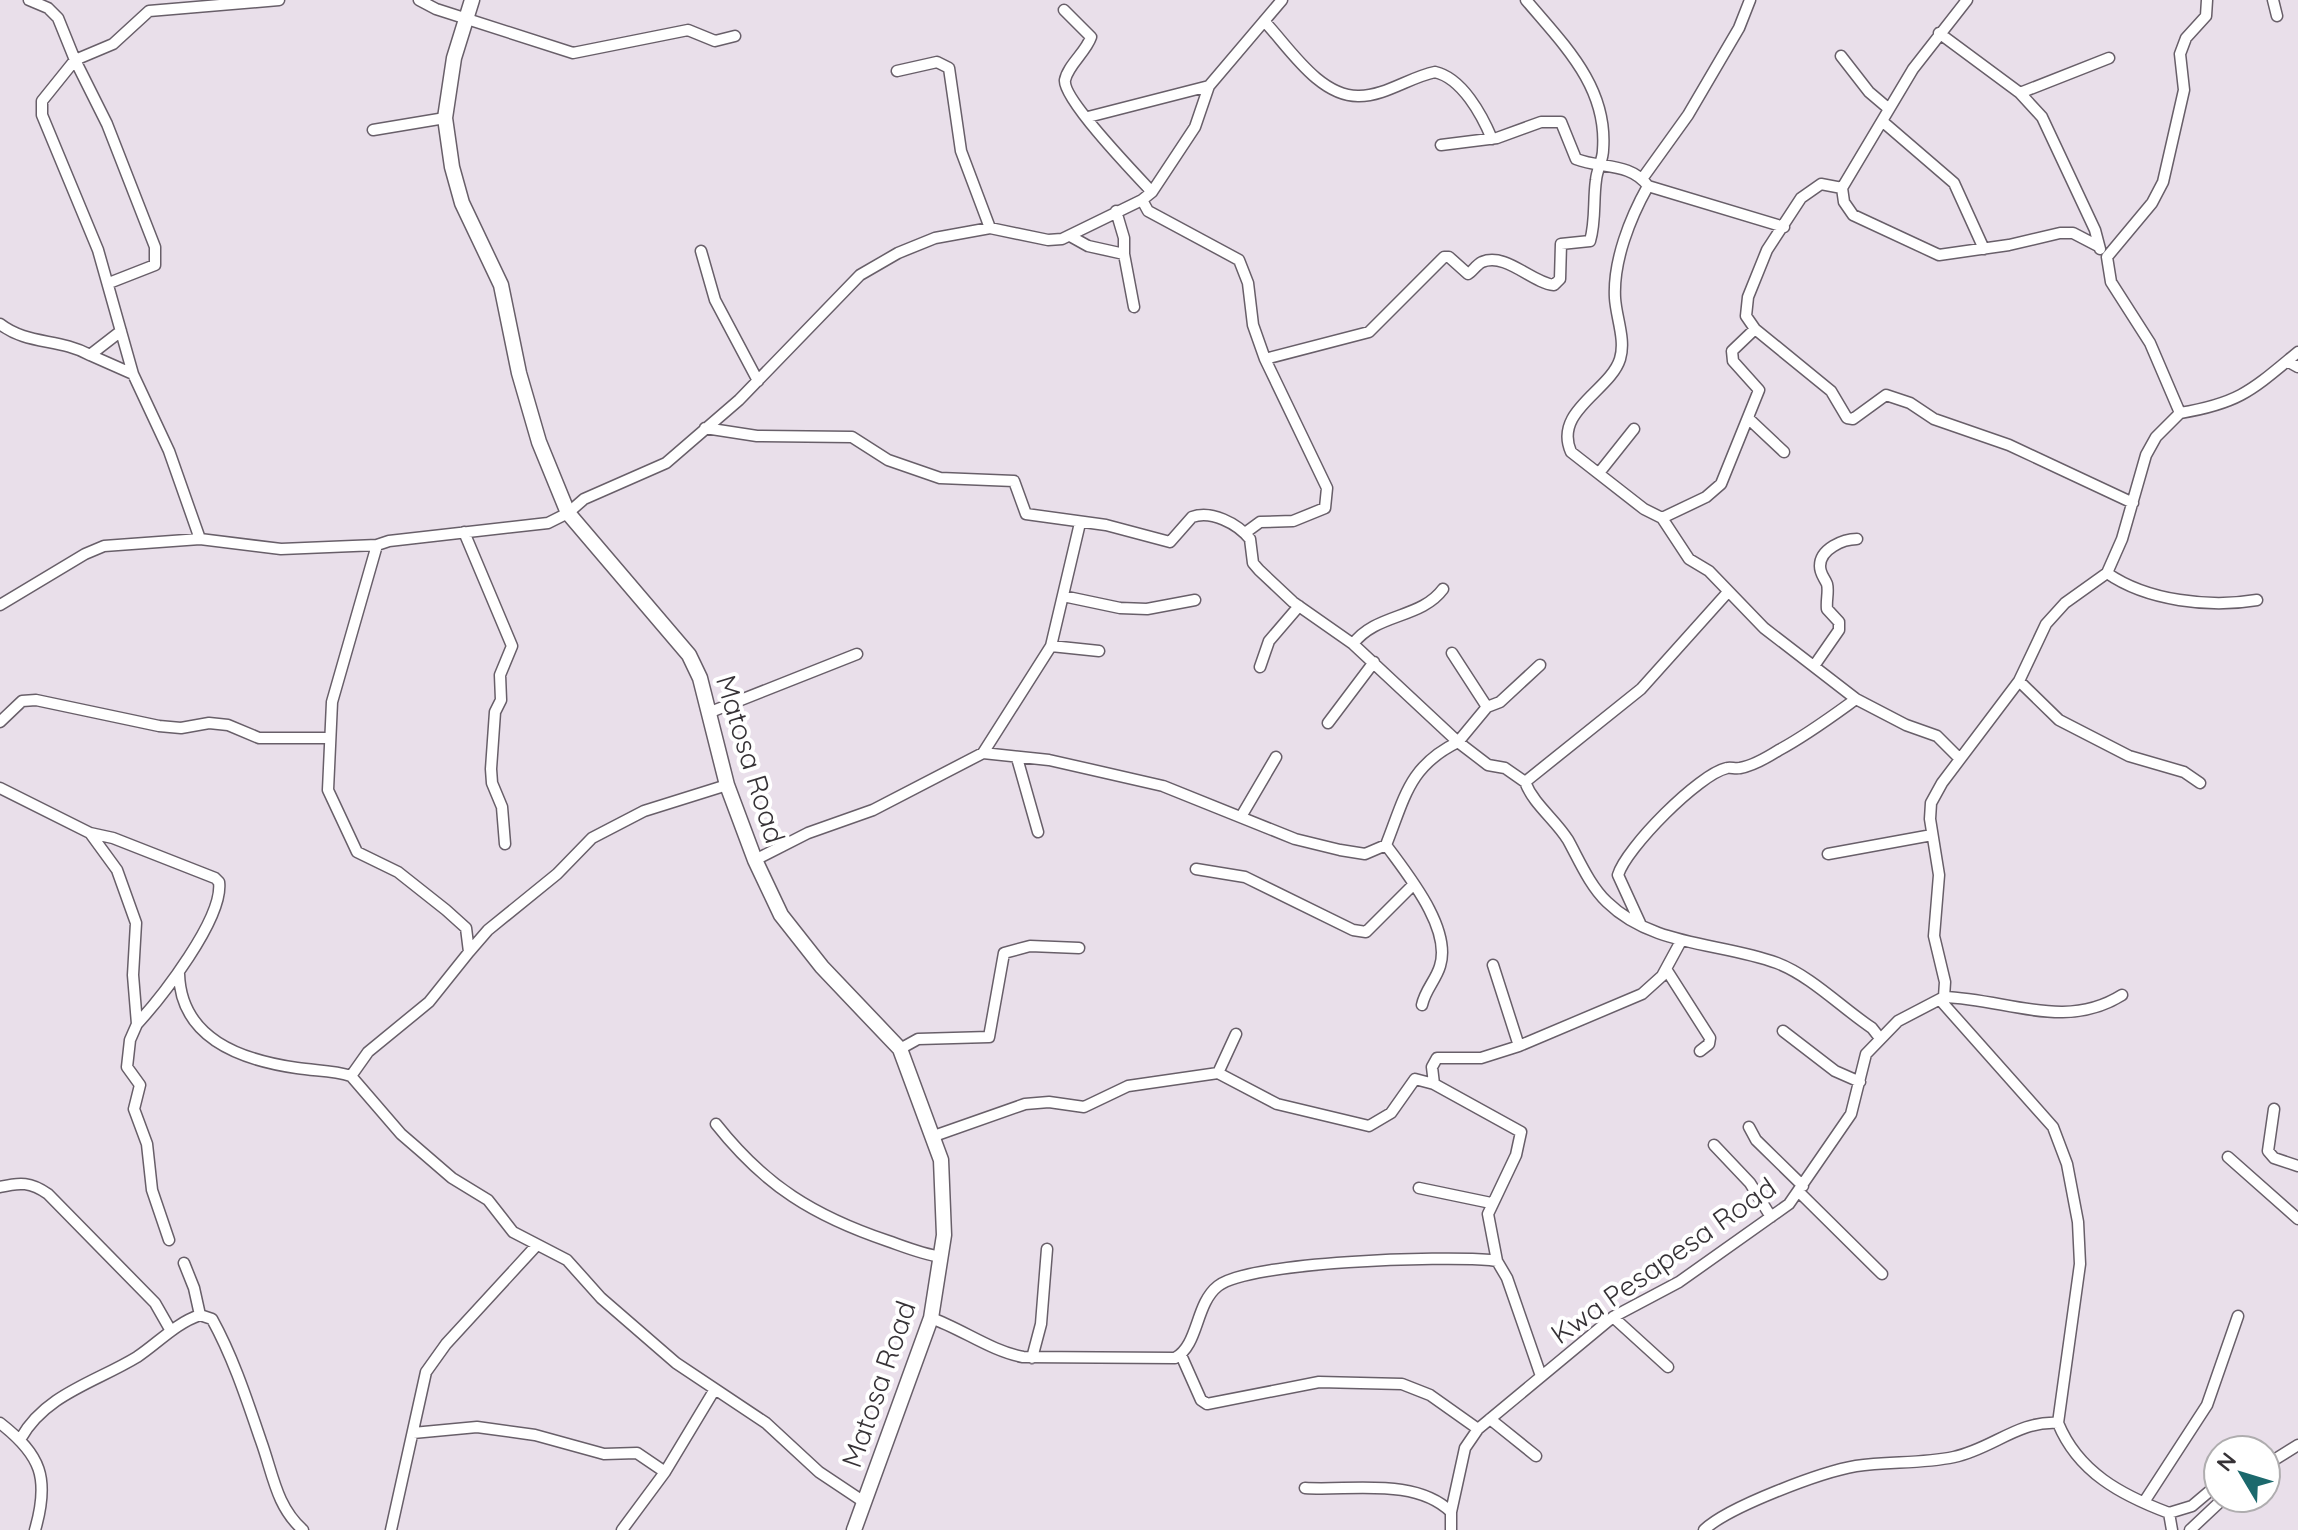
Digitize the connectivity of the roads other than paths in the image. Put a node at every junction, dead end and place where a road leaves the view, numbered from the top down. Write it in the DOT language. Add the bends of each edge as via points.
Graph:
graph roads {
  1 [pos="29,0"];
  2 [pos="279,0"];
  3 [pos="419,0"];
  4 [pos="472,0"];
  5 [pos="1282,0"];
  6 [pos="1526,0"];
  7 [pos="1750,0"];
  8 [pos="1967,0"];
  9 [pos="2207,0"];
  10 [pos="2273,0"];
  11 [pos="1064,10"];
  12 [pos="2277,16"];
  13 [pos="467,17"];
  14 [pos="1264,21"];
  15 [pos="1939,33"];
  16 [pos="735,36"];
  17 [pos="1841,56"];
  18 [pos="2109,58"];
  19 [pos="75,60"];
  20 [pos="897,71"];
  21 [pos="1209,86"];
  22 [pos="2020,93"];
  23 [pos="1889,109"];
  24 [pos="1088,117"];
  25 [pos="445,118"];
  26 [pos="1882,121"];
  27 [pos="373,130"];
  28 [pos="1492,139"];
  29 [pos="1441,145"];
  30 [pos="1600,163"];
  31 [pos="1645,182"];
  32 [pos="1842,188"];
  33 [pos="1152,192"];
  34 [pos="1142,200"];
  35 [pos="1116,211"];
  36 [pos="1784,227"];
  37 [pos="990,228"];
  38 [pos="1070,236"];
  39 [pos="2098,246"];
  40 [pos="1984,249"];
  41 [pos="701,251"];
  42 [pos="1124,254"];
  43 [pos="2107,257"];
  44 [pos="109,283"];
  45 [pos="1134,307"];
  46 [pos="0,324"];
  47 [pos="1755,329"];
  48 [pos="121,331"];
  49 [pos="2298,352"];
  50 [pos="90,355"];
  51 [pos="1265,359"];
  52 [pos="2287,361"];
  53 [pos="2298,367"];
  54 [pos="133,374"];
  55 [pos="758,381"];
  56 [pos="2180,413"];
  57 [pos="1750,420"];
  58 [pos="705,428"];
  59 [pos="1634,429"];
  60 [pos="1784,452"];
  61 [pos="1599,473"];
  62 [pos="2133,503"];
  63 [pos="568,513"];
  64 [pos="1662,518"];
  65 [pos="1080,523"];
  66 [pos="464,532"];
  67 [pos="1245,533"];
  68 [pos="200,539"];
  69 [pos="1857,539"];
  70 [pos="377,545"];
  71 [pos="2107,573"];
  72 [pos="1443,589"];
  73 [pos="1728,592"];
  74 [pos="1063,596"];
  75 [pos="1195,600"];
  76 [pos="2257,600"];
  77 [pos="0,605"];
  78 [pos="1299,606"];
  79 [pos="1353,644"];
  80 [pos="1051,646"];
  81 [pos="1099,651"];
  82 [pos="1452,653"];
  83 [pos="857,654"];
  84 [pos="1374,662"];
  85 [pos="1540,665"];
  86 [pos="1814,666"];
  87 [pos="1260,667"];
  88 [pos="2019,681"];
  89 [pos="1856,699"];
  90 [pos="1487,707"];
  91 [pos="708,713"];
  92 [pos="0,722"];
  93 [pos="1328,723"];
  94 [pos="329,738"];
  95 [pos="1458,742"];
  96 [pos="983,753"];
  97 [pos="1276,757"];
  98 [pos="1017,758"];
  99 [pos="1960,759"];
  100 [pos="1525,782"];
  101 [pos="2200,783"];
  102 [pos="727,785"];
  103 [pos="0,788"];
  104 [pos="1242,815"];
  105 [pos="1038,832"];
  106 [pos="90,833"];
  107 [pos="1932,835"];
  108 [pos="505,844"];
  109 [pos="1386,845"];
  110 [pos="1828,854"];
  111 [pos="755,860"];
  112 [pos="1196,869"];
  113 [pos="1414,884"];
  114 [pos="1642,926"];
  115 [pos="1681,941"];
  116 [pos="1079,948"];
  117 [pos="469,952"];
  118 [pos="1493,965"];
  119 [pos="1666,969"];
  120 [pos="179,973"];
  121 [pos="2122,995"];
  122 [pos="1943,999"];
  123 [pos="1422,1005"];
  124 [pos="137,1024"];
  125 [pos="1783,1031"];
  126 [pos="1236,1034"];
  127 [pos="1879,1037"];
  128 [pos="1519,1046"];
  129 [pos="900,1049"];
  130 [pos="1700,1051"];
  131 [pos="1218,1073"];
  132 [pos="351,1076"];
  133 [pos="1860,1082"];
  134 [pos="1434,1084"];
  135 [pos="2274,1109"];
  136 [pos="716,1124"];
  137 [pos="1749,1127"];
  138 [pos="934,1136"];
  139 [pos="1714,1145"];
  140 [pos="2228,1157"];
  141 [pos="2298,1166"];
  142 [pos="0,1187"];
  143 [pos="1419,1188"];
  144 [pos="1801,1189"];
  145 [pos="1491,1203"];
  146 [pos="1771,1217"];
  147 [pos="2298,1219"];
  148 [pos="169,1240"];
  149 [pos="536,1246"];
  150 [pos="1047,1249"];
  151 [pos="941,1257"];
  152 [pos="1497,1261"];
  153 [pos="184,1263"];
  154 [pos="1882,1274"];
  155 [pos="200,1315"];
  156 [pos="2238,1316"];
  157 [pos="1613,1317"];
  158 [pos="931,1318"];
  159 [pos="171,1331"];
  160 [pos="1181,1355"];
  161 [pos="1032,1358"];
  162 [pos="1668,1367"];
  163 [pos="1541,1376"];
  164 [pos="715,1389"];
  165 [pos="1490,1419"];
  166 [pos="0,1423"];
  167 [pos="2058,1423"];
  168 [pos="1478,1429"];
  169 [pos="413,1433"];
  170 [pos="21,1438"];
  171 [pos="1536,1456"];
  172 [pos="665,1472"];
  173 [pos="1305,1488"];
  174 [pos="2202,1498"];
  175 [pos="864,1502"];
  176 [pos="2144,1502"];
  177 [pos="1451,1512"];
  178 [pos="2169,1513"];
  179 [pos="2207,1514"];
  180 [pos="35,1530"];
  181 [pos="303,1530"];
  182 [pos="391,1530"];
  183 [pos="622,1530"];
  184 [pos="854,1530"];
  185 [pos="1451,1530"];
  186 [pos="1704,1530"];
  187 [pos="2172,1530"];
  188 [pos="2190,1530"];
  1 -- 19 [label="street" via="58,18"];
  2 -- 19 [label="street" via="149,11 113,44"];
  3 -- 13 [label="street"];
  4 -- 13 [label="street, Matosa Road"];
  5 -- 14 [label="street"];
  6 -- 30 [label="street" via="1597,93"];
  7 -- 31 [label="street" via="1739,28"];
  8 -- 15 [label="street"];
  9 -- 43 [label="street" via="2206,16 2186,38 2180,54 2184,90 2163,182"];
  10 -- 12 [label="street"];
  11 -- 24 [label="street" via="1091,37 1065,81"];
  13 -- 16 [label="street" via="573,53 688,30 715,41"];
  13 -- 25 [label="street, Matosa Road"];
  14 -- 21 [label="street"];
  14 -- 28 [label="street" via="1322,81 1350,95 1444,74 1469,99"];
  15 -- 22 [label="street"];
  15 -- 23 [label="street"];
  17 -- 23 [label="street"];
  18 -- 22 [label="street"];
  19 -- 44 [label="street" via="42,101 42,115"];
  19 -- 44 [label="street" via="107,124 157,255 149,270"];
  20 -- 37 [label="street" via="937,62 949,68 961,151"];
  21 -- 24 [label="street"];
  21 -- 33 [label="street" via="1195,127"];
  22 -- 39 [label="street" via="2055,139"];
  23 -- 26 [label="street"];
  24 -- 33 [label="street"];
  25 -- 27 [label="street"];
  25 -- 63 [label="street, Matosa Road" via="462,203 498,278 527,403"];
  26 -- 32 [label="street"];
  26 -- 40 [label="street" via="1954,183"];
  28 -- 29 [label="street"];
  28 -- 30 [label="street" via="1541,122 1561,122 1576,159"];
  30 -- 31 [label="street"];
  30 -- 51 [label="street" via="1591,239 1561,244 1557,283 1550,285 1514,266 1490,262 1469,275 1444,257 1369,332"];
  31 -- 36 [label="street"];
  31 -- 61 [label="street" via="1615,286 1621,357 1572,420 1567,443"];
  32 -- 36 [label="street" via="1821,184 1810,189"];
  32 -- 40 [label="street" via="1853,215 1922,250 1939,255"];
  33 -- 34 [label="street"];
  34 -- 35 [label="street"];
  34 -- 51 [label="street" via="1160,219 1239,260"];
  35 -- 38 [label="street"];
  35 -- 42 [label="street"];
  36 -- 47 [label="street" via="1767,250 1748,297 1746,316"];
  37 -- 38 [label="street" via="1048,240"];
  37 -- 55 [label="street" via="935,238 860,275"];
  38 -- 42 [label="street"];
  39 -- 40 [label="street" via="2073,233"];
  39 -- 43 [label="street"];
  41 -- 55 [label="street" via="715,300"];
  42 -- 45 [label="street"];
  43 -- 56 [label="street" via="2111,282 2150,343"];
  44 -- 48 [label="street"];
  46 -- 50 [label="street" via="23,339 60,342"];
  47 -- 57 [label="street" via="1731,357 1759,390"];
  47 -- 62 [label="street" via="1831,391 1847,418 1886,395 1898,397 1934,419 2009,445"];
  48 -- 50 [label="street"];
  48 -- 54 [label="street"];
  49 -- 52 [label="street"];
  50 -- 54 [label="street"];
  51 -- 67 [label="street" via="1327,488 1327,506 1293,521 1256,523"];
  52 -- 53 [label="street"];
  52 -- 56 [label="street" via="2222,406"];
  54 -- 68 [label="street" via="169,451"];
  55 -- 58 [label="street"];
  56 -- 62 [label="street" via="2146,455"];
  57 -- 60 [label="street"];
  57 -- 64 [label="street" via="1716,490"];
  58 -- 63 [label="street" via="666,463 584,499"];
  58 -- 65 [label="street" via="757,436 852,437 888,460 940,478 1014,481 1026,514"];
  59 -- 61 [label="street"];
  61 -- 64 [label="street"];
  62 -- 71 [label="street"];
  63 -- 66 [label="street" via="548,523"];
  63 -- 91 [label="street, Matosa Road" via="689,655"];
  64 -- 73 [label="street" via="1689,559"];
  65 -- 67 [label="street" via="1170,542 1188,519 1202,514"];
  65 -- 74 [label="street"];
  66 -- 70 [label="street"];
  66 -- 108 [label="street" via="512,646 500,675 491,769"];
  67 -- 78 [label="street" via="1255,567"];
  68 -- 70 [label="street" via="281,549"];
  68 -- 77 [label="street" via="94,549"];
  69 -- 86 [label="street" via="1846,539 1821,560 1827,609 1839,630"];
  70 -- 94 [label="street" via="335,690"];
  71 -- 76 [label="street" via="2126,587 2150,593 2233,604"];
  71 -- 88 [label="street" via="2054,614 2034,643"];
  72 -- 79 [label="street" via="1435,600 1362,632"];
  73 -- 86 [label="street"];
  73 -- 100 [label="street" via="1641,689"];
  74 -- 75 [label="street" via="1134,609"];
  74 -- 80 [label="street"];
  78 -- 79 [label="street"];
  78 -- 87 [label="street" via="1269,641"];
  79 -- 84 [label="street"];
  80 -- 81 [label="street"];
  80 -- 96 [label="street"];
  82 -- 90 [label="street"];
  83 -- 91 [label="street"];
  84 -- 93 [label="street"];
  84 -- 95 [label="street"];
  85 -- 90 [label="street" via="1500,702"];
  86 -- 89 [label="street"];
  88 -- 99 [label="street"];
  88 -- 101 [label="street" via="2059,720 2129,756 2184,772"];
  89 -- 99 [label="street" via="1937,736"];
  89 -- 114 [label="street" via="1775,753 1708,779 1640,841 1618,875"];
  90 -- 95 [label="street"];
  91 -- 102 [label="street, Matosa Road"];
  92 -- 94 [label="street" via="22,701 36,700 159,726 209,723 274,740"];
  94 -- 117 [label="street" via="328,790 357,852 398,872 446,910 466,928"];
  95 -- 100 [label="street" via="1488,765 1505,768"];
  95 -- 109 [label="street" via="1419,769"];
  96 -- 98 [label="street"];
  96 -- 111 [label="street" via="873,810 808,833"];
  97 -- 104 [label="street"];
  98 -- 104 [label="street" via="1137,779"];
  98 -- 105 [label="street"];
  99 -- 107 [label="street" via="1931,803"];
  100 -- 114 [label="street" via="1605,900"];
  102 -- 111 [label="street, Matosa Road"];
  102 -- 117 [label="street" via="644,811 592,838"];
  103 -- 106 [label="street"];
  104 -- 109 [label="street" via="1295,839 1340,850 1365,854"];
  106 -- 120 [label="street" via="219,882 216,902"];
  106 -- 124 [label="street" via="117,870 131,901"];
  107 -- 110 [label="street"];
  107 -- 122 [label="street" via="1939,875 1934,936 1945,982"];
  109 -- 113 [label="street"];
  111 -- 129 [label="street, Matosa Road" via="792,931"];
  112 -- 113 [label="street" via="1245,877 1366,932"];
  113 -- 123 [label="street" via="1435,922 1443,954"];
  114 -- 115 [label="street"];
  115 -- 119 [label="street"];
  115 -- 127 [label="street" via="1767,960 1797,973"];
  116 -- 129 [label="street" via="1030,946 1004,953 989,1037 918,1039"];
  117 -- 132 [label="street" via="429,1002 368,1052"];
  118 -- 128 [label="street"];
  119 -- 128 [label="street" via="1642,994"];
  119 -- 130 [label="street" via="1710,1038"];
  120 -- 124 [label="street"];
  120 -- 132 [label="street" via="183,1006 222,1047 291,1067"];
  121 -- 122 [label="street" via="2093,1011 2061,1013"];
  122 -- 127 [label="street, Kwa Pesapesa Road" via="1918,1009"];
  122 -- 167 [label="street" via="2053,1127 2067,1164 2080,1264"];
  124 -- 148 [label="street" via="127,1067 140,1085 134,1109"];
  125 -- 133 [label="street" via="1822,1062"];
  126 -- 131 [label="street"];
  127 -- 133 [label="street, Kwa Pesapesa Road" via="1866,1054"];
  128 -- 134 [label="street" via="1481,1058 1437,1058"];
  129 -- 138 [label="street, Matosa Road"];
  131 -- 134 [label="street" via="1277,1104 1362,1126 1391,1113 1413,1080"];
  131 -- 138 [label="street" via="1128,1086 1084,1107 1025,1104"];
  132 -- 149 [label="street" via="401,1134 452,1178 488,1200 513,1232"];
  133 -- 144 [label="street, Kwa Pesapesa Road" via="1851,1114"];
  134 -- 145 [label="street" via="1521,1132 1516,1155"];
  135 -- 141 [label="street" via="2268,1151"];
  136 -- 151 [label="street" via="761,1175 802,1205 857,1231"];
  137 -- 144 [label="street"];
  138 -- 151 [label="street, Matosa Road" via="944,1181"];
  139 -- 146 [label="street" via="1750,1183"];
  140 -- 147 [label="street"];
  142 -- 159 [label="street" via="35,1185 48,1194 155,1303"];
  143 -- 145 [label="street"];
  144 -- 146 [label="street, Kwa Pesapesa Road"];
  144 -- 154 [label="street"];
  145 -- 152 [label="street" via="1488,1228"];
  146 -- 157 [label="street, Kwa Pesapesa Road" via="1679,1282"];
  149 -- 164 [label="street" via="567,1260 601,1298 676,1363"];
  149 -- 169 [label="street" via="431,1364"];
  150 -- 161 [label="street" via="1041,1324"];
  151 -- 158 [label="street, Matosa Road"];
  152 -- 160 [label="street" via="1355,1262 1233,1278 1207,1297"];
  152 -- 163 [label="street"];
  153 -- 155 [label="street"];
  155 -- 159 [label="street"];
  155 -- 181 [label="street" via="212,1319 220,1334 260,1436 270,1479 289,1518"];
  156 -- 176 [label="street" via="2207,1405"];
  157 -- 162 [label="street"];
  157 -- 163 [label="street, Kwa Pesapesa Road"];
  158 -- 161 [label="street" via="1007,1354"];
  158 -- 175 [label="street, Matosa Road"];
  159 -- 170 [label="street" via="130,1361 89,1379 52,1404"];
  160 -- 161 [label="street"];
  160 -- 168 [label="street" via="1207,1404 1319,1382 1402,1384 1430,1395"];
  163 -- 165 [label="street, Kwa Pesapesa Road"];
  164 -- 172 [label="street"];
  164 -- 175 [label="street" via="776,1430 827,1478"];
  165 -- 168 [label="street, Kwa Pesapesa Road"];
  165 -- 171 [label="street"];
  166 -- 170 [label="street"];
  167 -- 176 [label="street" via="2087,1469"];
  167 -- 186 [label="street" via="2028,1424 1954,1457 1832,1471 1729,1510"];
  168 -- 177 [label="street, Kwa Pesapesa Road" via="1465,1448"];
  169 -- 172 [label="street" via="477,1427 535,1435 604,1454 637,1453"];
  169 -- 182 [label="street"];
  170 -- 180 [label="street" via="41,1473"];
  172 -- 183 [label="street"];
  173 -- 177 [label="street" via="1416,1493"];
  174 -- 178 [label="street"];
  175 -- 184 [label="street, Matosa Road"];
  176 -- 178 [label="street"];
  177 -- 185 [label="street, Kwa Pesapesa Road"];
  178 -- 187 [label="street"];
  179 -- 188 [label="street"];
}
